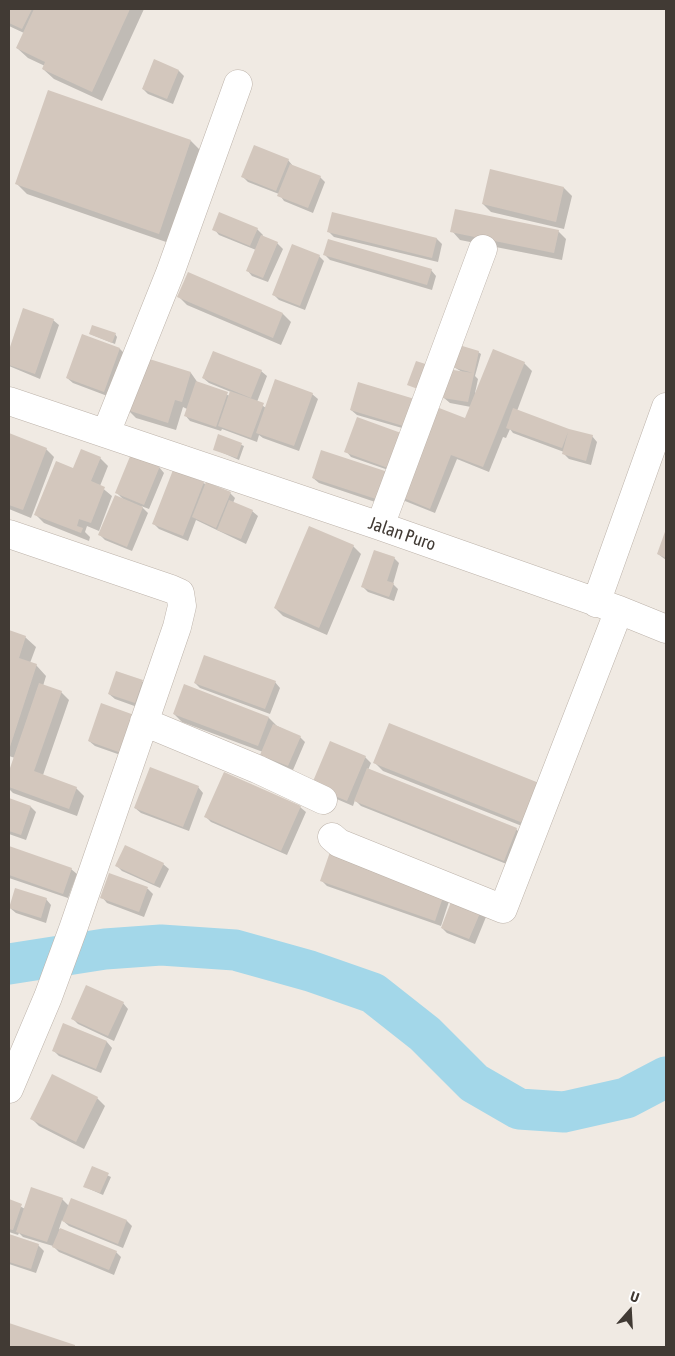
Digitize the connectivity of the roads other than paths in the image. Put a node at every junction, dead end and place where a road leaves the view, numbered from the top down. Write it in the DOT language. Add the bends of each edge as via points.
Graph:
graph roads {
  1 [pos="238,84"];
  2 [pos="483,249"];
  3 [pos="9,401"];
  4 [pos="664,418"];
  5 [pos="106,433"];
  6 [pos="380,526"];
  7 [pos="9,534"];
  8 [pos="607,606"];
  9 [pos="666,629"];
  10 [pos="144,722"];
  11 [pos="323,800"];
  12 [pos="332,837"];
  13 [pos="9,1089"];
  1 -- 5 [label="street" via="170,273"];
  2 -- 6 [label="street"];
  3 -- 5 [label="street, Jalan Puro"];
  4 -- 8 [label="street"];
  5 -- 6 [label="street, Jalan Puro"];
  6 -- 8 [label="street, Jalan Puro"];
  7 -- 10 [label="street" via="180,593 182,606 177,627"];
  8 -- 9 [label="street, Jalan Puro"];
  8 -- 12 [label="street" via="503,909 339,843"];
  10 -- 11 [label="street"];
  10 -- 13 [label="street" via="48,997"];
}
